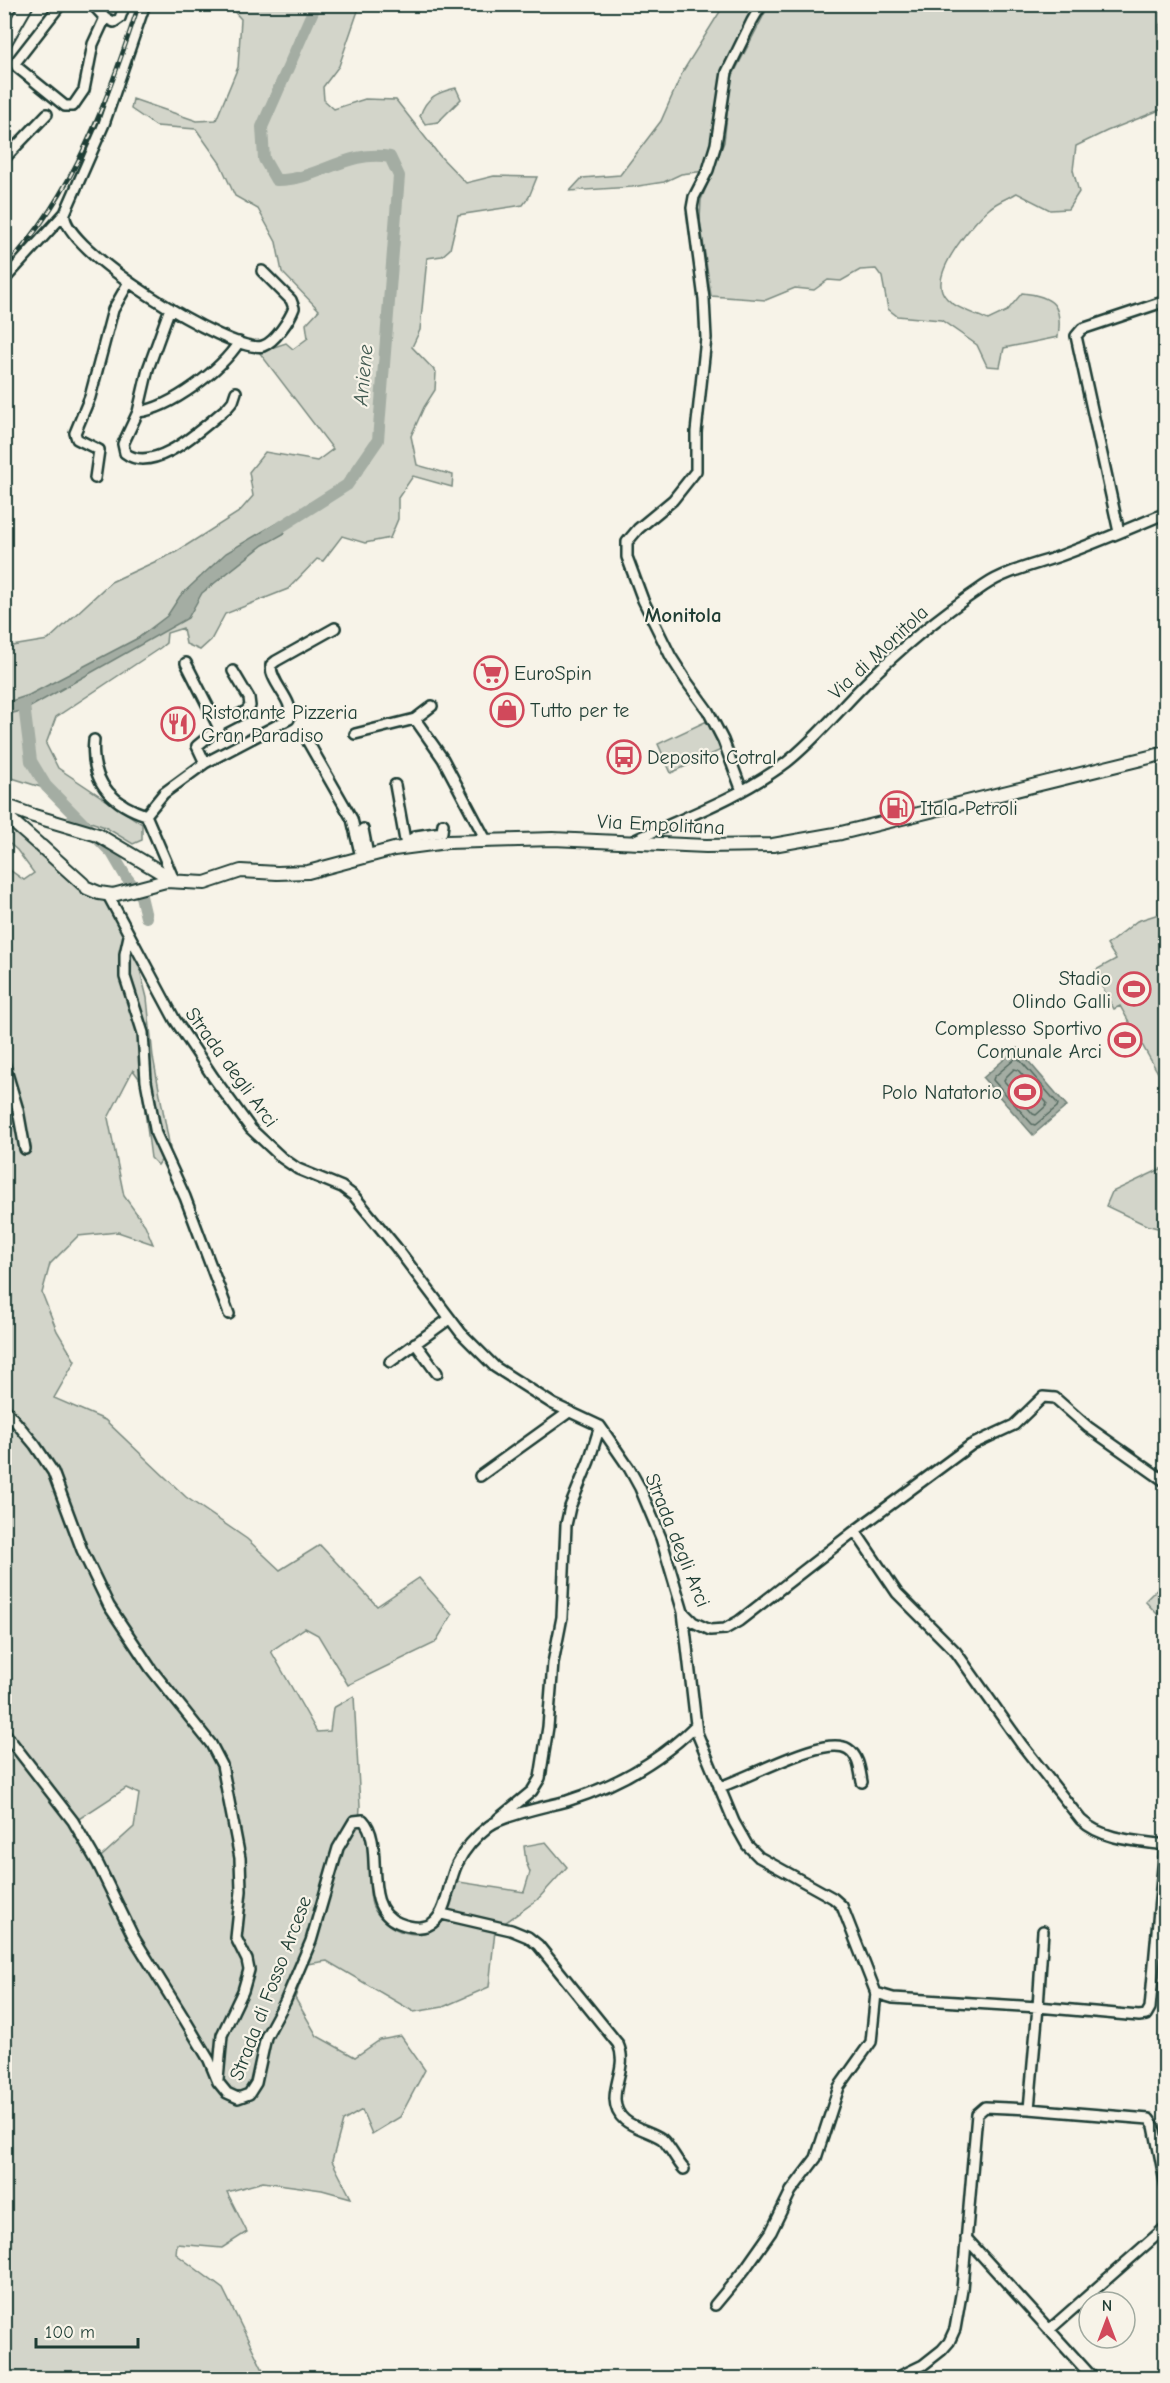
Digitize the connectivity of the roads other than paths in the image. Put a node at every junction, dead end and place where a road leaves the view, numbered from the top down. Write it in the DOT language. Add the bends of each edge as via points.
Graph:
graph roads {
  1 [pos="27,4"];
  2 [pos="61,4"];
  3 [pos="93,4"];
  4 [pos="125,4"];
  5 [pos="145,4"];
  6 [pos="762,4"];
  7 [pos="105,18"];
  8 [pos="4,44"];
  9 [pos="47,114"];
  10 [pos="4,159"];
  11 [pos="65,213"];
  12 [pos="262,271"];
  13 [pos="4,280"];
  14 [pos="129,282"];
  15 [pos="1166,301"];
  16 [pos="170,309"];
  17 [pos="239,342"];
  18 [pos="236,392"];
  19 [pos="138,412"];
  20 [pos="94,478"];
  21 [pos="1166,513"];
  22 [pos="1119,532"];
  23 [pos="335,628"];
  24 [pos="186,663"];
  25 [pos="233,672"];
  26 [pos="432,706"];
  27 [pos="416,719"];
  28 [pos="219,725"];
  29 [pos="355,734"];
  30 [pos="94,740"];
  31 [pos="308,742"];
  32 [pos="1166,753"];
  33 [pos="205,763"];
  34 [pos="395,785"];
  35 [pos="742,791"];
  36 [pos="4,805"];
  37 [pos="4,814"];
  38 [pos="146,815"];
  39 [pos="34,816"];
  40 [pos="443,824"];
  41 [pos="363,829"];
  42 [pos="24,830"];
  43 [pos="486,840"];
  44 [pos="631,842"];
  45 [pos="406,844"];
  46 [pos="365,856"];
  47 [pos="149,865"];
  48 [pos="174,880"];
  49 [pos="151,884"];
  50 [pos="112,895"];
  51 [pos="129,936"];
  52 [pos="4,1063"];
  53 [pos="25,1149"];
  54 [pos="228,1314"];
  55 [pos="449,1319"];
  56 [pos="415,1343"];
  57 [pos="390,1362"];
  58 [pos="437,1373"];
  59 [pos="4,1408"];
  60 [pos="569,1412"];
  61 [pos="600,1426"];
  62 [pos="480,1476"];
  63 [pos="1166,1482"];
  64 [pos="855,1531"];
  65 [pos="683,1612"];
  66 [pos="696,1725"];
  67 [pos="4,1732"];
  68 [pos="862,1782"];
  69 [pos="719,1787"];
  70 [pos="494,1822"];
  71 [pos="1165,1845"];
  72 [pos="442,1914"];
  73 [pos="1043,1931"];
  74 [pos="876,1993"];
  75 [pos="1038,2007"];
  76 [pos="218,2082"];
  77 [pos="1029,2109"];
  78 [pos="684,2169"];
  79 [pos="1166,2187"];
  80 [pos="1166,2227"];
  81 [pos="966,2238"];
  82 [pos="715,2305"];
  83 [pos="1049,2330"];
  84 [pos="896,2379"];
  85 [pos="1093,2379"];
  1 -- 8 [label="main road"];
  2 -- 7 [label="street" via="15,63 65,106 73,106 82,95 93,44"];
  3 -- 7 [label="street"];
  4 -- 7 [label="street" via="116,21"];
  5 -- 11 [label="street" via="104,124"];
  6 -- 35 [label="street" via="727,72 713,153 692,208 706,338 696,471 673,500 627,542 627,557 643,600 671,657 718,730"];
  9 -- 10 [label="street"];
  11 -- 13 [label="street"];
  11 -- 14 [label="street" via="66,225 79,241"];
  12 -- 17 [label="street" via="292,302 294,310 266,345 253,347"];
  14 -- 16 [label="street"];
  14 -- 20 [label="street" via="113,310 90,397 75,433 77,439 99,450"];
  15 -- 22 [label="street" via="1082,329 1076,336"];
  16 -- 17 [label="street"];
  16 -- 19 [label="street" via="148,369"];
  17 -- 19 [label="street" via="223,361 172,400 156,409"];
  18 -- 19 [label="street" via="231,404 204,426 167,453 153,458 132,458 123,449"];
  21 -- 22 [label="street, Via di Monitola"];
  22 -- 35 [label="street, Via di Monitola" via="984,586 890,660 791,759"];
  23 -- 33 [label="street" via="272,665 272,674 290,708 289,719"];
  24 -- 28 [label="street"];
  25 -- 28 [label="street" via="250,706"];
  26 -- 27 [label="street"];
  27 -- 29 [label="street"];
  27 -- 43 [label="street" via="443,759"];
  28 -- 33 [label="street" via="218,730 197,744"];
  30 -- 38 [label="street" via="94,765 106,790 125,806"];
  31 -- 46 [label="street" via="350,815"];
  32 -- 44 [label="main road, Via Empolitana" via="802,841 736,847"];
  33 -- 38 [label="street" via="164,793"];
  34 -- 45 [label="street"];
  35 -- 44 [label="street, Via di Monitola"];
  36 -- 39 [label="main road"];
  37 -- 42 [label="main road"];
  38 -- 48 [label="street"];
  39 -- 42 [label="main road" via="24,821"];
  39 -- 47 [label="main road" via="98,835"];
  40 -- 45 [label="street" via="442,832 413,837"];
  41 -- 46 [label="street"];
  42 -- 50 [label="main road" via="85,886"];
  43 -- 44 [label="main road, Via Empolitana"];
  43 -- 45 [label="main road, Via Empolitana"];
  45 -- 46 [label="main road, Via Empolitana"];
  46 -- 48 [label="main road, Via Empolitana" via="308,872 244,870 200,884"];
  47 -- 48 [label="main road"];
  47 -- 49 [label="main road"];
  48 -- 49 [label="main road, Via Empolitana"];
  49 -- 50 [label="main road, Via Empolitana"];
  50 -- 51 [label="street, Strada degli Arci"];
  51 -- 54 [label="street" via="125,977 143,1034 145,1076 156,1134 185,1197"];
  51 -- 55 [label="street, Strada degli Arci" via="178,1024 251,1129 298,1170 342,1187 354,1196"];
  52 -- 53 [label="street"];
  55 -- 56 [label="street"];
  55 -- 60 [label="street, Strada degli Arci" via="505,1375"];
  56 -- 57 [label="street"];
  56 -- 58 [label="street"];
  59 -- 76 [label="street" via="53,1472 82,1550 110,1606 151,1669 211,1744 222,1765 240,1858 242,1886 237,1940 249,1970 222,2035"];
  60 -- 61 [label="street, Strada degli Arci"];
  60 -- 62 [label="street"];
  61 -- 65 [label="street, Strada degli Arci" via="640,1488 661,1538"];
  61 -- 70 [label="street" via="566,1525 562,1612 540,1778 532,1791"];
  63 -- 64 [label="street, Strada degli Arci" via="1054,1398 1045,1396 1010,1427 971,1445"];
  64 -- 65 [label="street, Strada degli Arci" via="727,1628 699,1626"];
  64 -- 71 [label="street" via="897,1593 952,1647 1081,1820 1103,1834"];
  65 -- 66 [label="street"];
  66 -- 69 [label="street"];
  66 -- 70 [label="street" via="672,1746 612,1784"];
  67 -- 76 [label="street, Strada di Fosso Arcese" via="77,1827 134,1938 209,2060"];
  68 -- 69 [label="street" via="854,1755 834,1745 802,1753"];
  69 -- 74 [label="street" via="753,1852 842,1906"];
  70 -- 72 [label="street" via="460,1858"];
  71 -- 75 [label="street" via="1148,2013 1139,2016"];
  72 -- 76 [label="street, Strada di Fosso Arcese" via="433,1923 419,1926 400,1924 389,1917 377,1892 367,1825 361,1819 354,1821 338,1848 309,1947 266,2037 254,2086 249,2094 238,2098"];
  72 -- 78 [label="street" via="511,1930 535,1942 618,2044 622,2062 615,2098 621,2117 664,2141"];
  73 -- 75 [label="street"];
  74 -- 75 [label="street" via="893,1998"];
  74 -- 82 [label="street" via="870,2042 839,2087 816,2157 791,2191 771,2232"];
  75 -- 77 [label="street"];
  77 -- 79 [label="street" via="1149,2119 1154,2126"];
  77 -- 81 [label="street" via="987,2106 978,2112"];
  80 -- 83 [label="street"];
  81 -- 83 [label="street"];
  81 -- 84 [label="street" via="960,2303 951,2339 932,2359"];
  83 -- 85 [label="street"];
}
